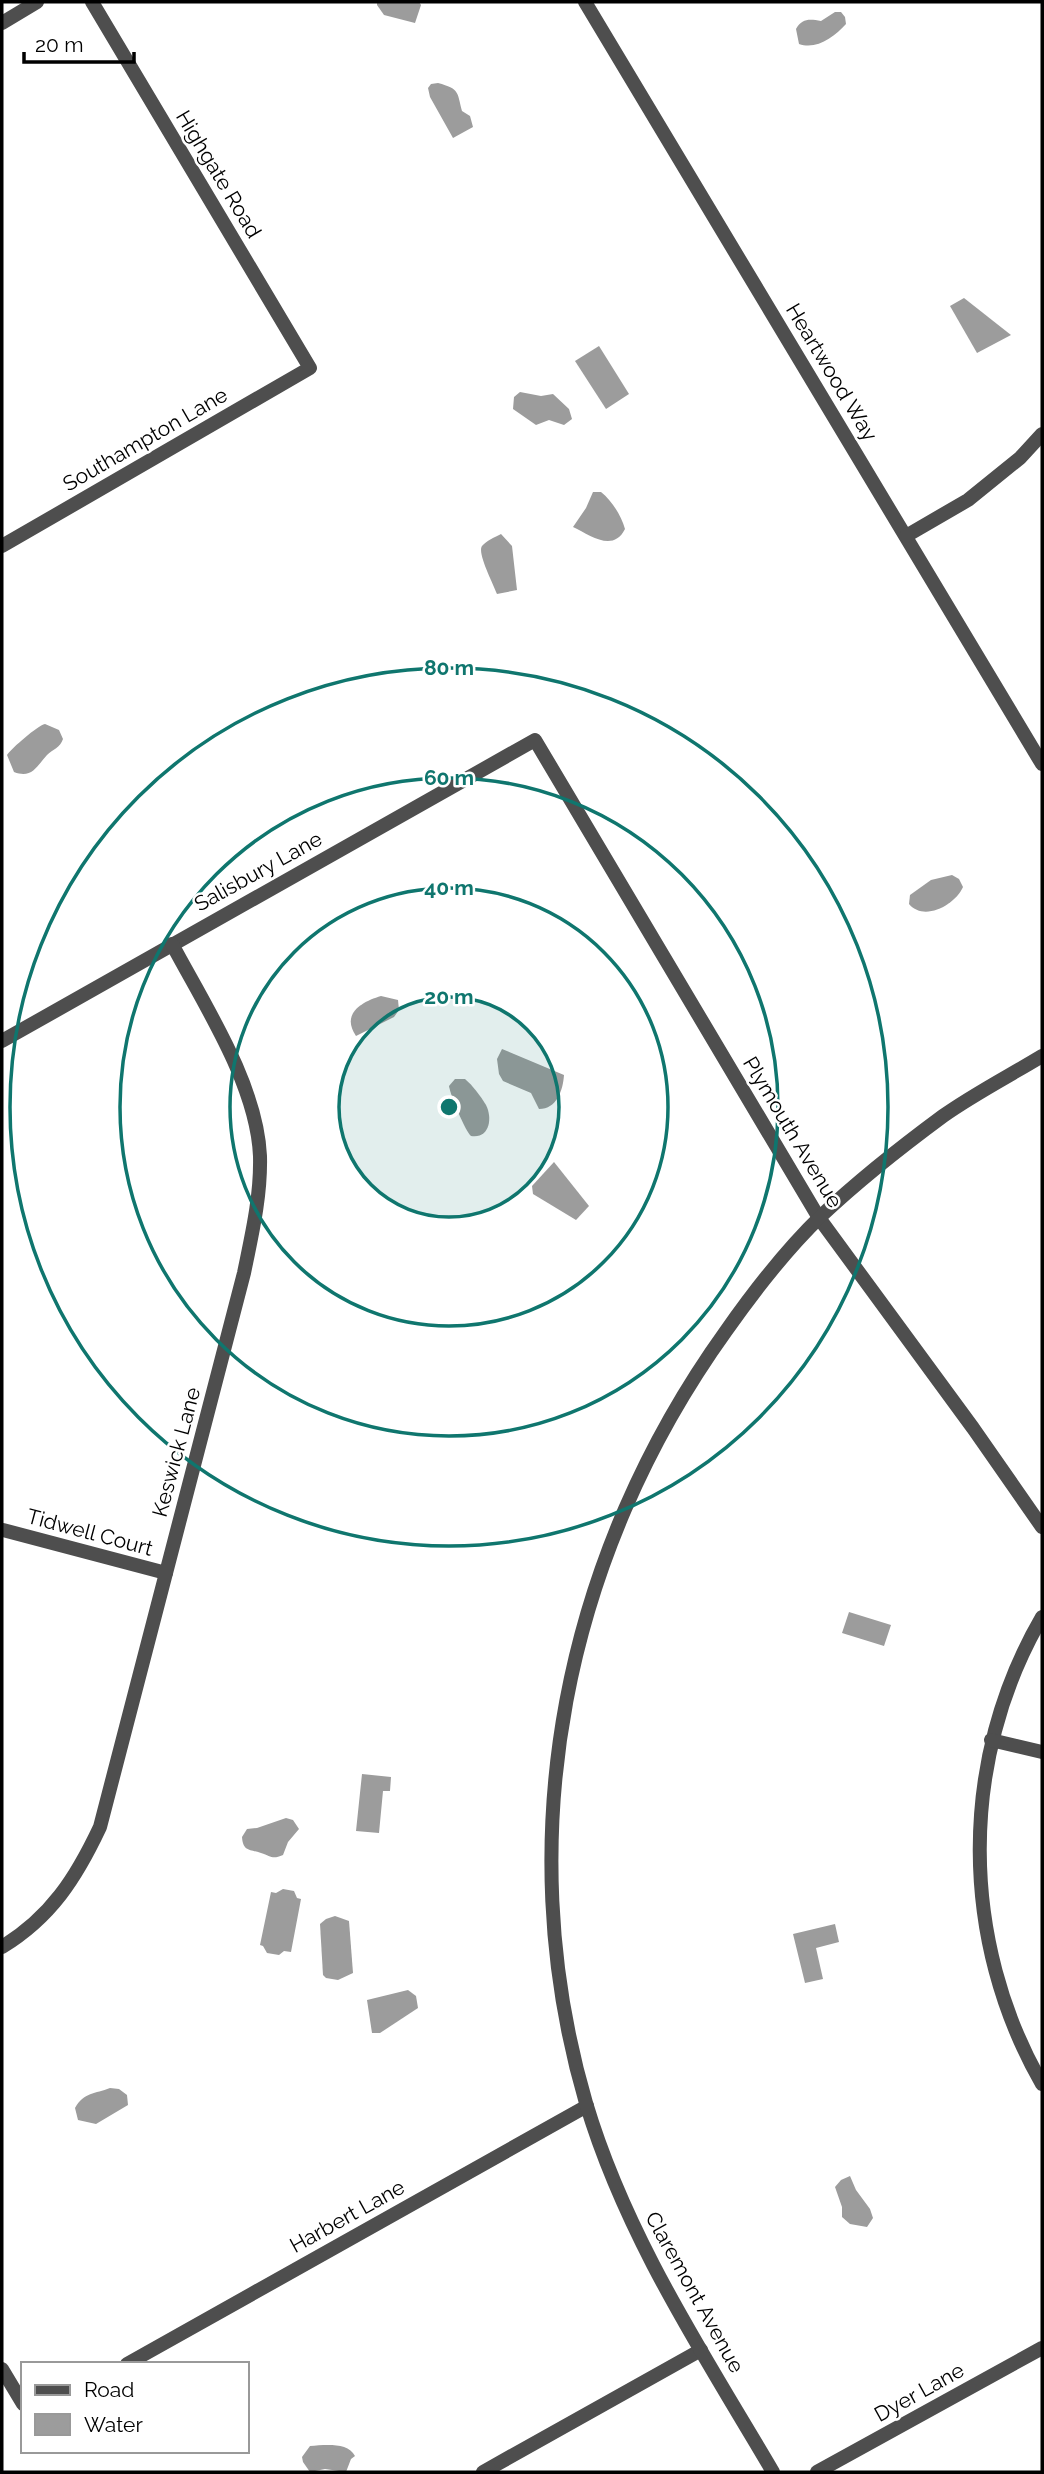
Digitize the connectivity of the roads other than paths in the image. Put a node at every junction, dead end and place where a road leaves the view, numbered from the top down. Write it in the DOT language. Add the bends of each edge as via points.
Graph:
graph roads {
  1 [pos="37,2"];
  2 [pos="92,2"];
  3 [pos="585,2"];
  4 [pos="2,23"];
  5 [pos="310,368"];
  6 [pos="1042,433"];
  7 [pos="905,536"];
  8 [pos="2,546"];
  9 [pos="535,740"];
  10 [pos="1042,764"];
  11 [pos="172,944"];
  12 [pos="2,1041"];
  13 [pos="1042,1056"];
  14 [pos="819,1218"];
  15 [pos="1042,1527"];
  16 [pos="4,1530"];
  17 [pos="166,1573"];
  18 [pos="1042,1617"];
  19 [pos="991,1740"];
  20 [pos="1042,1752"];
  21 [pos="2,1947"];
  22 [pos="1042,2084"];
  23 [pos="587,2106"];
  24 [pos="1042,2348"];
  25 [pos="701,2350"];
  26 [pos="131,2362"];
  27 [pos="2,2369"];
  28 [pos="21,2401"];
  29 [pos="484,2472"];
  30 [pos="773,2472"];
  31 [pos="817,2472"];
  1 -- 4 [label="street"];
  2 -- 5 [label="street, Highgate Road"];
  3 -- 7 [label="street, Heartwood Way"];
  5 -- 8 [label="street, Southampton Lane"];
  6 -- 7 [label="street" via="1020,458 968,500"];
  7 -- 10 [label="street, Heartwood Way"];
  9 -- 11 [label="street, Salisbury Lane"];
  9 -- 14 [label="street, Plymouth Avenue"];
  11 -- 12 [label="street, Salisbury Lane"];
  11 -- 17 [label="street, Keswick Lane" via="237,1065 260,1153 258,1206 244,1273"];
  13 -- 14 [label="street, Claremont Avenue" via="946,1114"];
  14 -- 15 [label="street, Plymouth Avenue"];
  14 -- 23 [label="street, Claremont Avenue" via="750,1297 695,1374 661,1433 610,1544 579,1638 553,1795 552,1902 557,1963"];
  16 -- 17 [label="street, Tidwell Court"];
  17 -- 21 [label="street, Keswick Lane" via="100,1827 81,1868 55,1903"];
  18 -- 19 [label="street" via="1006,1694"];
  19 -- 20 [label="street"];
  19 -- 22 [label="street" via="980,1820 979,1877 987,1940 999,1987"];
  23 -- 25 [label="street, Claremont Avenue" via="614,2184 652,2267"];
  23 -- 26 [label="street, Harbert Lane"];
  24 -- 31 [label="street, Dyer Lane"];
  25 -- 29 [label="street"];
  25 -- 30 [label="street, Claremont Avenue"];
  27 -- 28 [label="street"];
}
